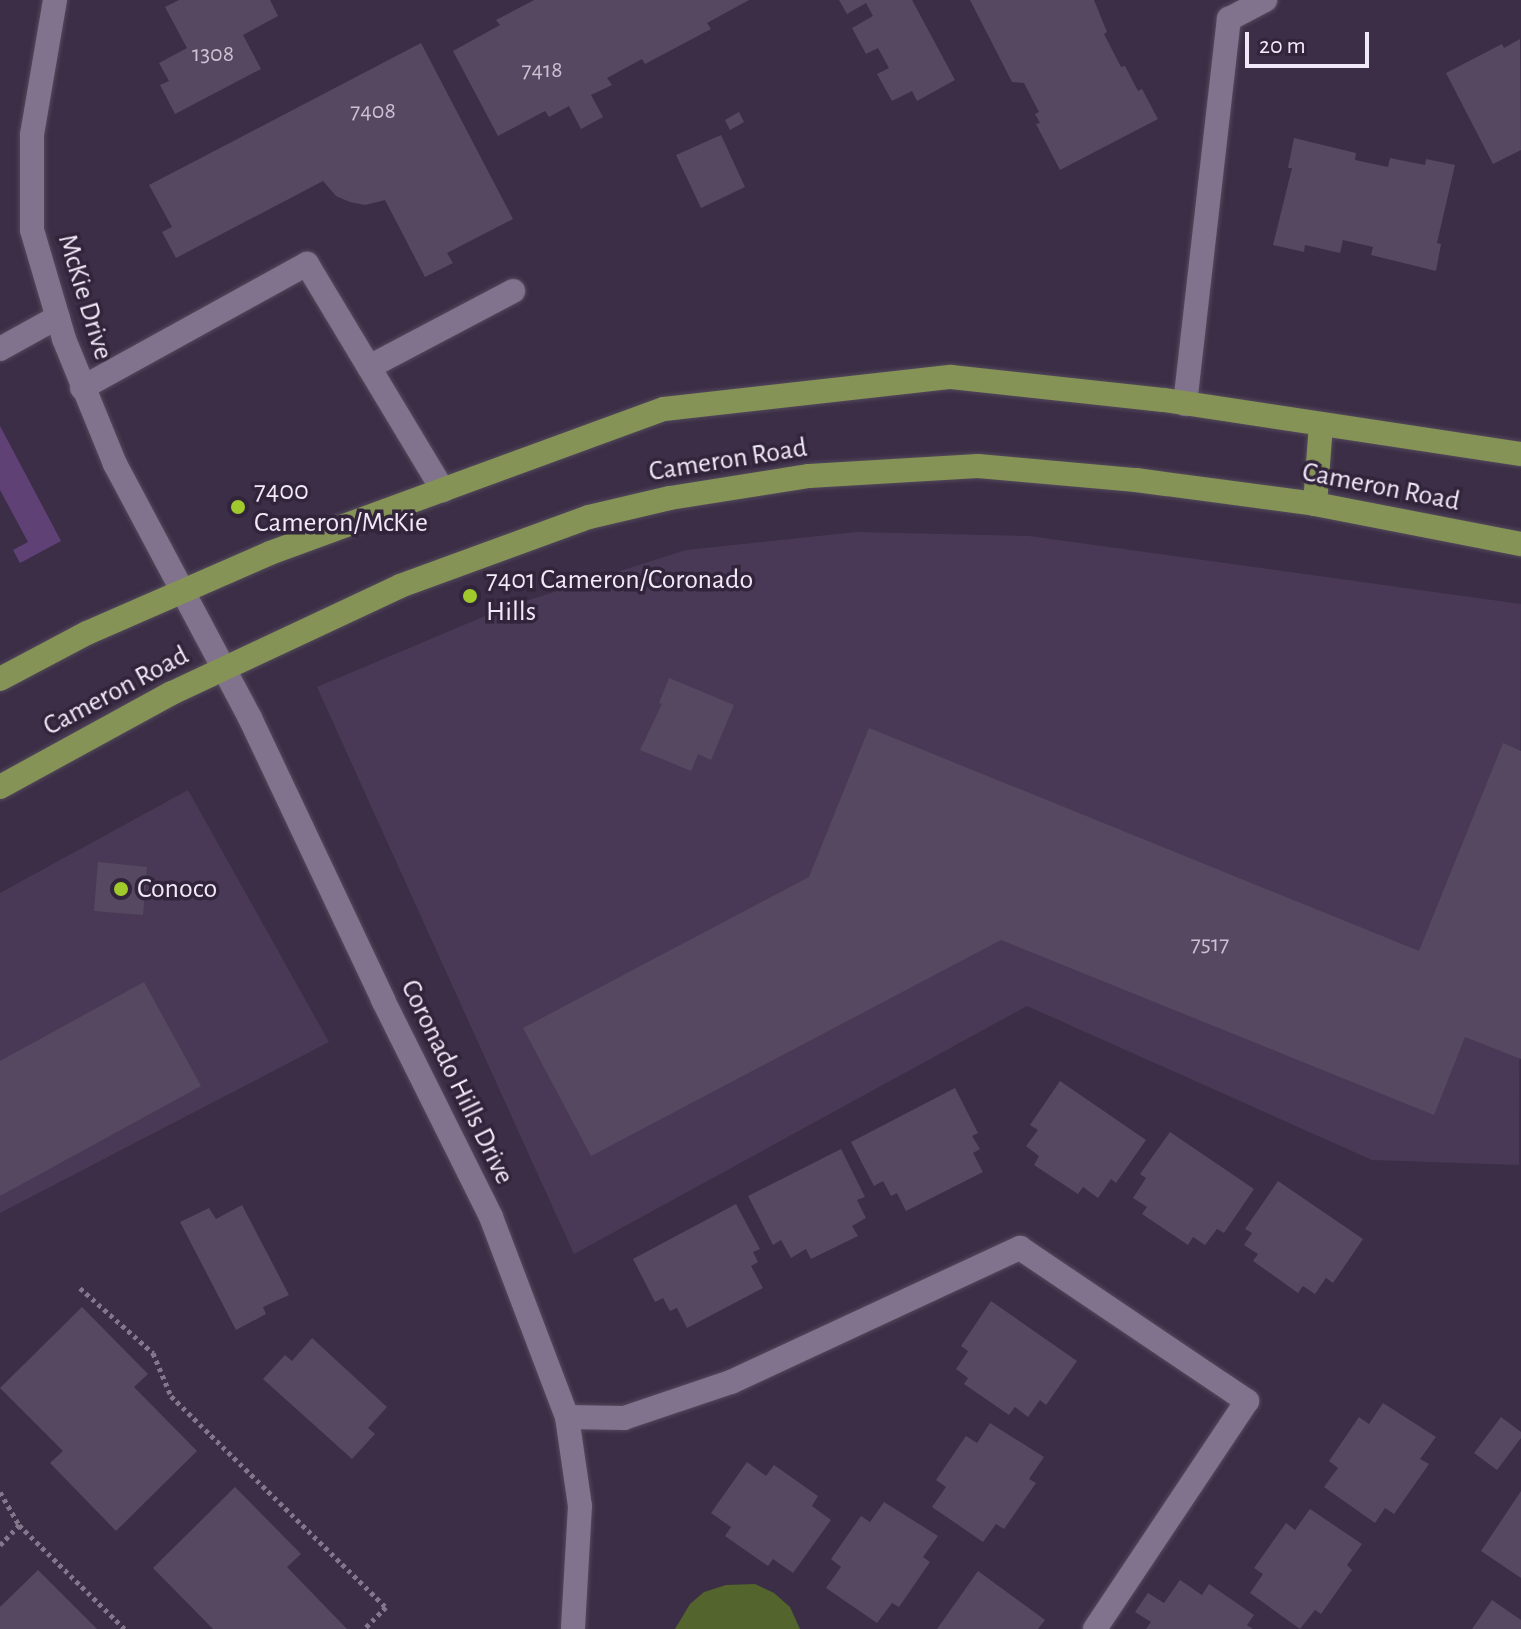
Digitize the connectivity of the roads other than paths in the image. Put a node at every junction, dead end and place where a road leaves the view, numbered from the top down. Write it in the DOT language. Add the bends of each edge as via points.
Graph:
graph roads {
  1 [pos="55,0"];
  2 [pos="1265,0"];
  3 [pos="513,291"];
  4 [pos="58,317"];
  5 [pos="0,349"];
  6 [pos="369,367"];
  7 [pos="82,388"];
  8 [pos="1185,404"];
  9 [pos="1321,424"];
  10 [pos="1521,454"];
  11 [pos="443,490"];
  12 [pos="1315,504"];
  13 [pos="1521,544"];
  14 [pos="183,589"];
  15 [pos="223,669"];
  16 [pos="0,679"];
  17 [pos="0,787"];
  18 [pos="567,1417"];
  19 [pos="573,1629"];
  20 [pos="1095,1629"];
  1 -- 4 [label="street, McKie Drive" via="32,135 32,230"];
  2 -- 8 [label="street" via="1229,19"];
  3 -- 6 [label="street"];
  4 -- 5 [label="street"];
  4 -- 7 [label="street, McKie Drive"];
  6 -- 7 [label="street" via="307,264"];
  6 -- 11 [label="street"];
  7 -- 14 [label="street, McKie Drive" via="115,464"];
  8 -- 9 [label="main road, Cameron Road"];
  8 -- 11 [label="main road, Cameron Road" via="951,377 664,409"];
  9 -- 10 [label="main road, Cameron Road"];
  9 -- 12 [label="main road"];
  11 -- 14 [label="main road, Cameron Road"];
  12 -- 13 [label="main road, Cameron Road"];
  12 -- 15 [label="main road, Cameron Road" via="978,466 809,476 589,517 400,586"];
  14 -- 15 [label="street, Coronado Hills Drive"];
  14 -- 16 [label="main road, Cameron Road"];
  15 -- 17 [label="main road, Cameron Road"];
  15 -- 18 [label="street, Coronado Hills Drive" via="491,1217"];
  18 -- 19 [label="street, Coronado Hills Drive" via="580,1506"];
  18 -- 20 [label="street" via="624,1418 731,1382 1020,1248 1247,1401"];
}
